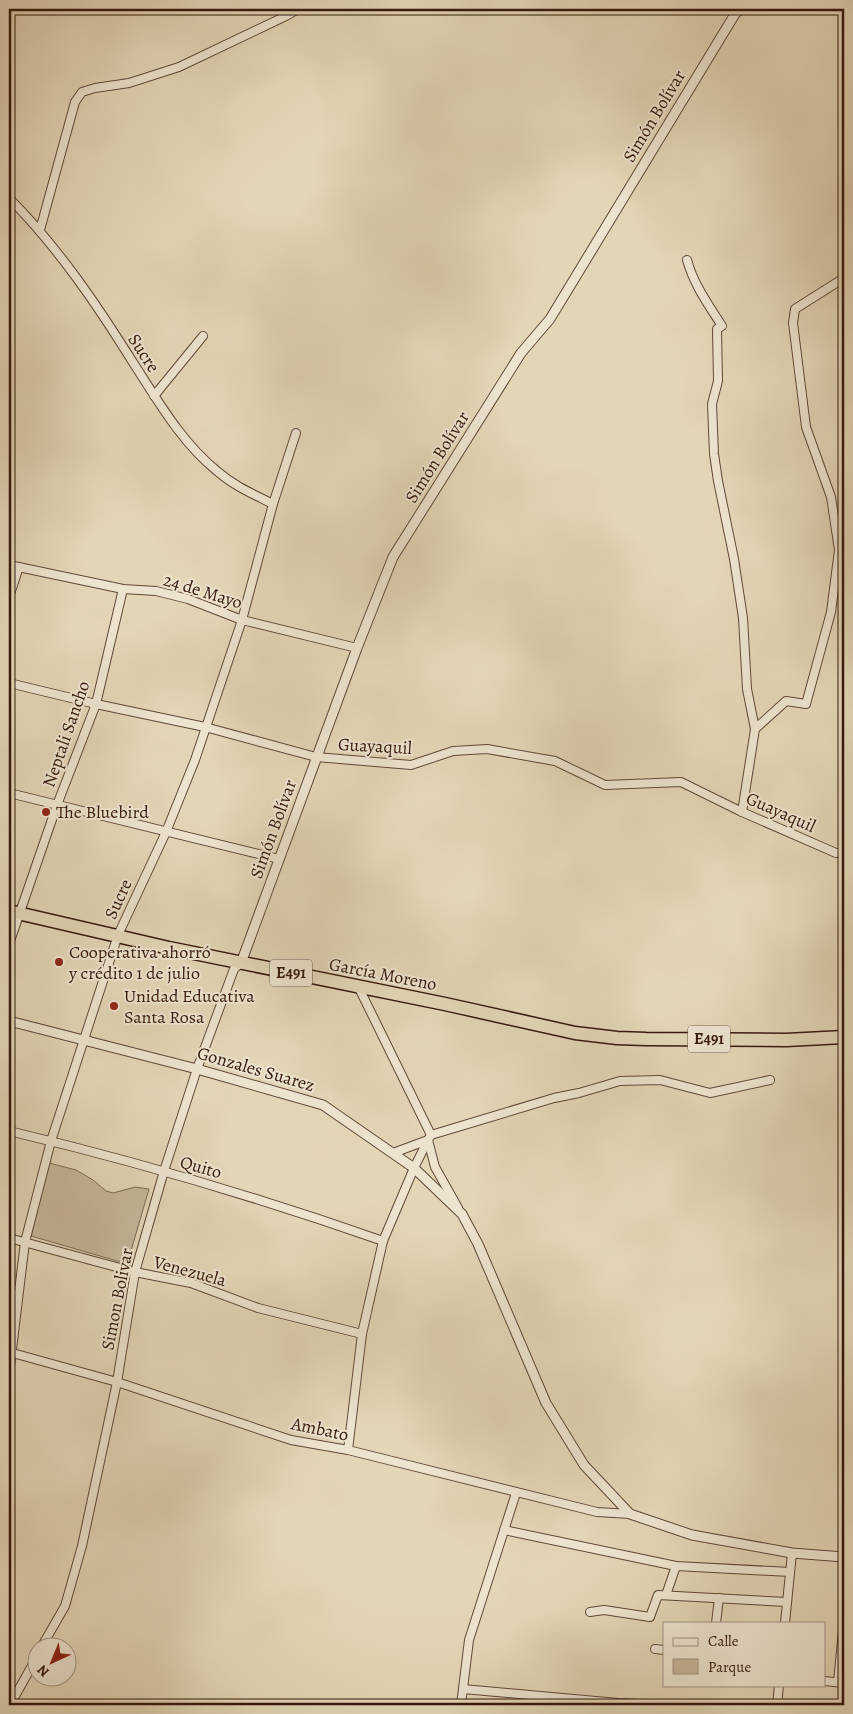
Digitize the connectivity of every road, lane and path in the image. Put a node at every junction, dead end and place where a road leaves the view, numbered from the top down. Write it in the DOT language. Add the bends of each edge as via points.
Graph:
graph roads {
  1 [pos="298,9"];
  2 [pos="740,9"];
  3 [pos="9,198"];
  4 [pos="40,230"];
  5 [pos="687,260"];
  6 [pos="844,278"];
  7 [pos="203,336"];
  8 [pos="154,396"];
  9 [pos="296,433"];
  10 [pos="273,504"];
  11 [pos="9,564"];
  12 [pos="19,567"];
  13 [pos="123,589"];
  14 [pos="9,597"];
  15 [pos="242,620"];
  16 [pos="357,648"];
  17 [pos="9,683"];
  18 [pos="96,704"];
  19 [pos="205,727"];
  20 [pos="755,729"];
  21 [pos="316,758"];
  22 [pos="9,793"];
  23 [pos="57,805"];
  24 [pos="742,812"];
  25 [pos="166,832"];
  26 [pos="844,853"];
  27 [pos="279,859"];
  28 [pos="14,912"];
  29 [pos="118,935"];
  30 [pos="9,944"];
  31 [pos="241,963"];
  32 [pos="358,986"];
  33 [pos="9,1021"];
  34 [pos="844,1037"];
  35 [pos="84,1040"];
  36 [pos="197,1069"];
  37 [pos="770,1080"];
  38 [pos="9,1132"];
  39 [pos="429,1137"];
  40 [pos="51,1141"];
  41 [pos="393,1153"];
  42 [pos="414,1168"];
  43 [pos="164,1171"];
  44 [pos="462,1214"];
  45 [pos="9,1238"];
  46 [pos="383,1241"];
  47 [pos="26,1242"];
  48 [pos="135,1272"];
  49 [pos="362,1334"];
  50 [pos="10,1352"];
  51 [pos="9,1374"];
  52 [pos="117,1382"];
  53 [pos="348,1450"];
  54 [pos="516,1493"];
  55 [pos="630,1514"];
  56 [pos="504,1530"];
  57 [pos="792,1553"];
  58 [pos="844,1557"];
  59 [pos="676,1566"];
  60 [pos="790,1572"];
  61 [pos="666,1596"];
  62 [pos="719,1598"];
  63 [pos="787,1602"];
  64 [pos="590,1612"];
  65 [pos="844,1620"];
  66 [pos="716,1622"];
  67 [pos="785,1622"];
  68 [pos="48,1636"];
  69 [pos="655,1649"];
  70 [pos="663,1650"];
  71 [pos="28,1673"];
  72 [pos="826,1681"];
  73 [pos="841,1683"];
  74 [pos="779,1686"];
  75 [pos="463,1689"];
  76 [pos="10,1705"];
  77 [pos="461,1705"];
  78 [pos="668,1705"];
  79 [pos="777,1705"];
  1 -- 4 [label="street" via="179,67 128,83 82,92 75,102"];
  2 -- 16 [label="street, Simón Bolívar" via="550,319 521,353 393,557"];
  3 -- 4 [label="street, Sucre"];
  4 -- 8 [label="street, Sucre"];
  5 -- 20 [label="street" via="697,287 722,326 717,329 718,381 712,404 714,454 743,618 747,689"];
  6 -- 20 [label="street" via="795,308 793,323 806,427 831,497 839,550 831,612 806,704 786,701"];
  7 -- 8 [label="street"];
  8 -- 10 [label="street, Sucre" via="187,440 216,470 239,488"];
  9 -- 10 [label="street, Sucre"];
  10 -- 15 [label="street, Sucre"];
  11 -- 12 [label="street, 24 de Mayo"];
  12 -- 13 [label="street, 24 de Mayo"];
  12 -- 14 [label="street"];
  13 -- 15 [label="street, 24 de Mayo" via="156,591 188,599"];
  13 -- 18 [label="street, Neptali Sancho"];
  15 -- 16 [label="street, 24 de Mayo"];
  15 -- 19 [label="street, Sucre"];
  16 -- 21 [label="street, Simón Bolívar"];
  17 -- 18 [label="street, Guayaquil"];
  18 -- 19 [label="street, Guayaquil"];
  18 -- 23 [label="street, Neptali Sancho"];
  19 -- 21 [label="street, Guayaquil"];
  19 -- 25 [label="street, Sucre"];
  20 -- 24 [label="street"];
  21 -- 24 [label="street, Guayaquil" via="411,765 453,751 487,749 555,761 605,785 681,782"];
  21 -- 27 [label="street, Simón Bolívar"];
  22 -- 23 [label="street"];
  23 -- 25 [label="street"];
  23 -- 28 [label="street, Neptali Sancho"];
  24 -- 26 [label="street, Guayaquil" via="836,853"];
  25 -- 27 [label="street"];
  25 -- 29 [label="street, Sucre"];
  27 -- 31 [label="street, Simón Bolívar"];
  28 -- 29 [label="highway, García Moreno / E491"];
  28 -- 30 [label="street, Neptali Sancho"];
  29 -- 31 [label="highway, García Moreno / E491"];
  29 -- 35 [label="street, Sucre"];
  31 -- 32 [label="highway, García Moreno / E491"];
  31 -- 36 [label="street, Simon Bolivar" via="234,969"];
  32 -- 34 [label="highway, García Moreno / E491" via="575,1033 617,1038 786,1040"];
  32 -- 39 [label="street"];
  33 -- 35 [label="street, Gonzales Suarez"];
  35 -- 36 [label="street, Gonzales Suarez"];
  35 -- 40 [label="street, Sucre"];
  36 -- 41 [label="street, Gonzales Suarez" via="323,1105"];
  36 -- 43 [label="street, Simon Bolivar"];
  37 -- 39 [label="street" via="710,1092 660,1080 620,1081"];
  38 -- 40 [label="street, Quito"];
  39 -- 41 [label="street"];
  39 -- 42 [label="street"];
  39 -- 44 [label="street" via="435,1167"];
  40 -- 43 [label="street, Quito"];
  40 -- 47 [label="street, Sucre"];
  41 -- 42 [label="street, Gonzales Suarez"];
  42 -- 44 [label="street, Gonzales Suarez"];
  42 -- 46 [label="street"];
  43 -- 46 [label="street, Quito" via="282,1206"];
  43 -- 48 [label="street, Simon Bolivar"];
  44 -- 55 [label="street, Gonzales Suarez" via="546,1402 584,1465"];
  45 -- 47 [label="street, Venezuela"];
  46 -- 49 [label="street"];
  47 -- 48 [label="street, Venezuela"];
  47 -- 50 [label="street, Sucre"];
  48 -- 49 [label="street, Venezuela" via="191,1283 258,1308"];
  48 -- 52 [label="street, Simon Bolivar"];
  49 -- 53 [label="street"];
  50 -- 51 [label="street, Sucre"];
  50 -- 52 [label="street, Ambato"];
  52 -- 53 [label="street, Ambato" via="291,1440"];
  52 -- 68 [label="street, Simon Bolivar" via="82,1546 65,1606"];
  53 -- 54 [label="street, Ambato"];
  54 -- 55 [label="street, Ambato" via="597,1512"];
  54 -- 56 [label="street"];
  55 -- 57 [label="street" via="692,1535"];
  56 -- 59 [label="street"];
  56 -- 75 [label="street" via="469,1640"];
  57 -- 58 [label="street"];
  57 -- 60 [label="street"];
  59 -- 60 [label="street"];
  59 -- 61 [label="street"];
  60 -- 63 [label="street"];
  61 -- 62 [label="street"];
  61 -- 64 [label="street" via="658,1595 650,1617 604,1610"];
  62 -- 63 [label="street"];
  62 -- 66 [label="street"];
  63 -- 67 [label="street"];
  65 -- 73 [label="street"];
  69 -- 70 [label="street"];
  71 -- 76 [label="street"];
  72 -- 73 [label="street"];
  74 -- 79 [label="street"];
  75 -- 77 [label="street"];
  75 -- 78 [label="street"];
}
